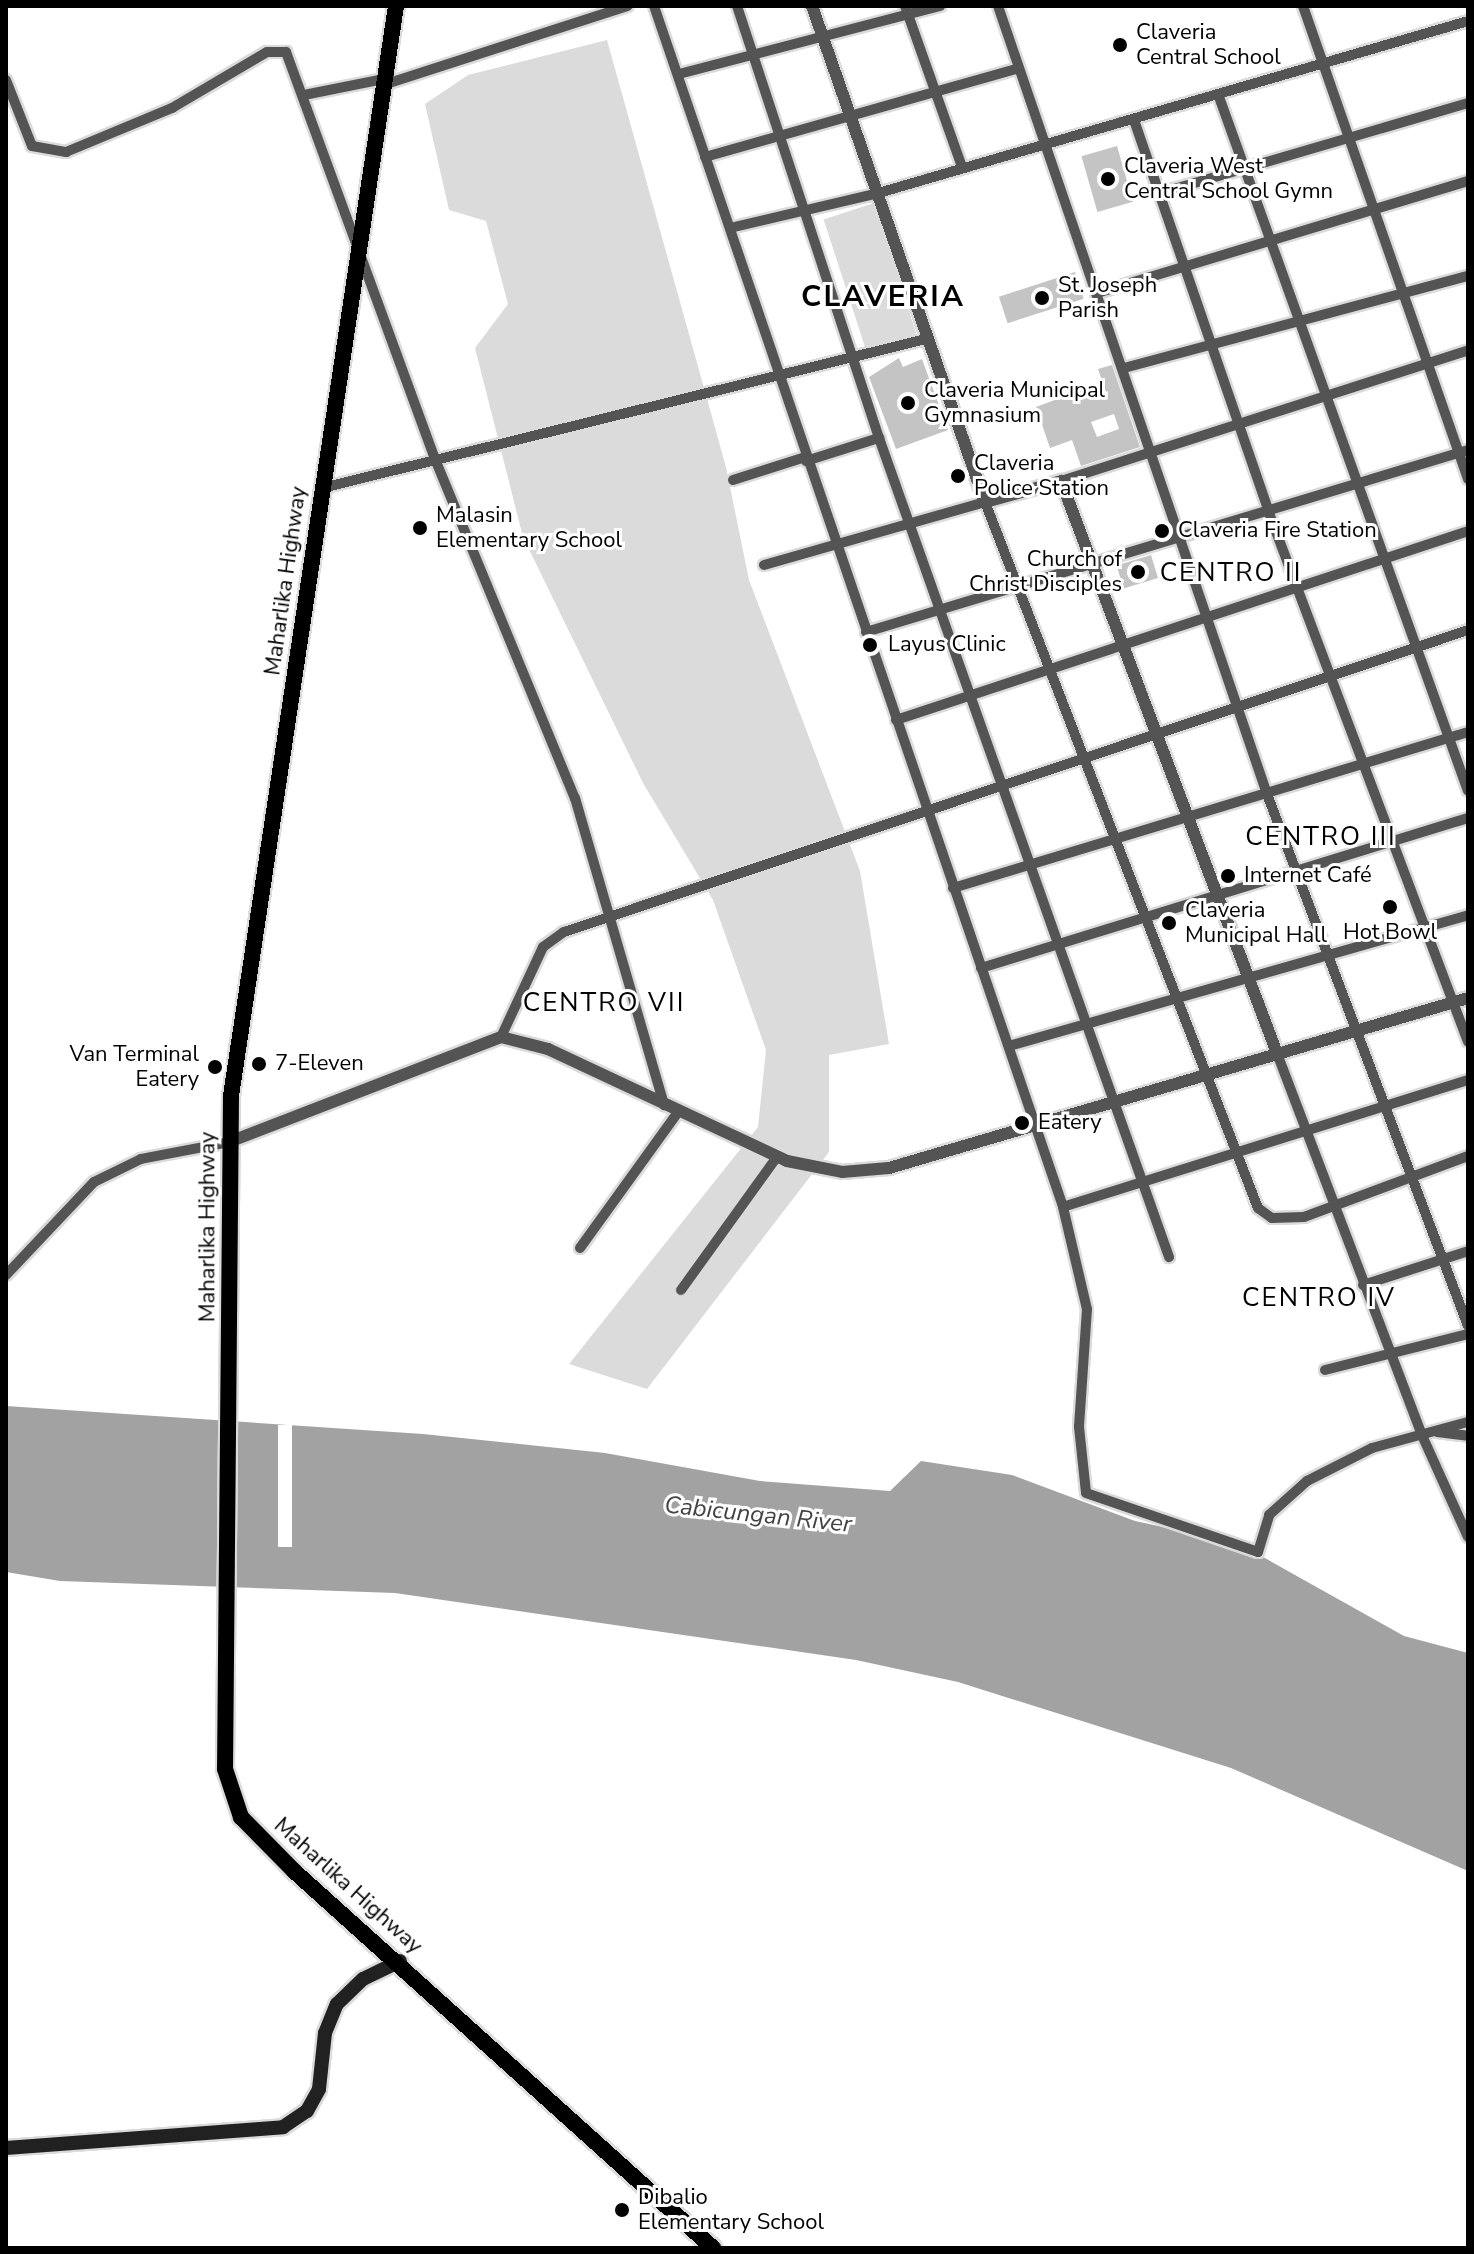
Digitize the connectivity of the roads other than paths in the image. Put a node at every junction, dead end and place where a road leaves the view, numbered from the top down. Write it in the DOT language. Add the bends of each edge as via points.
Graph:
graph roads {
  1 [pos="396,6"];
  2 [pos="628,6"];
  3 [pos="654,6"];
  4 [pos="737,6"];
  5 [pos="812,6"];
  6 [pos="940,6"];
  7 [pos="998,6"];
  8 [pos="1303,6"];
  9 [pos="907,11"];
  10 [pos="1468,21"];
  11 [pos="823,39"];
  12 [pos="752,56"];
  13 [pos="1326,64"];
  14 [pos="1019,68"];
  15 [pos="679,74"];
  16 [pos="6,80"];
  17 [pos="383,82"];
  18 [pos="937,93"];
  19 [pos="1218,94"];
  20 [pos="304,95"];
  21 [pos="1468,103"];
  22 [pos="851,120"];
  23 [pos="1134,120"];
  24 [pos="779,136"];
  25 [pos="1348,136"];
  26 [pos="1046,145"];
  27 [pos="705,157"];
  28 [pos="1240,165"];
  29 [pos="962,167"];
  30 [pos="1468,181"];
  31 [pos="875,194"];
  32 [pos="1157,194"];
  33 [pos="803,211"];
  34 [pos="1374,212"];
  35 [pos="730,228"];
  36 [pos="1269,244"];
  37 [pos="359,250"];
  38 [pos="1185,268"];
  39 [pos="1468,276"];
  40 [pos="1097,293"];
  41 [pos="1401,294"];
  42 [pos="1298,320"];
  43 [pos="926,339"];
  44 [pos="1212,344"];
  45 [pos="1468,350"];
  46 [pos="853,357"];
  47 [pos="1427,362"];
  48 [pos="1124,368"];
  49 [pos="777,375"];
  50 [pos="1324,395"];
  51 [pos="1239,423"];
  52 [pos="879,438"];
  53 [pos="1151,450"];
  54 [pos="1463,451"];
  55 [pos="435,459"];
  56 [pos="806,459"];
  57 [pos="1468,479"];
  58 [pos="733,480"];
  59 [pos="1061,481"];
  60 [pos="1356,487"];
  61 [pos="322,488"];
  62 [pos="985,502"];
  63 [pos="1269,513"];
  64 [pos="912,525"];
  65 [pos="1468,531"];
  66 [pos="1179,536"];
  67 [pos="835,545"];
  68 [pos="1382,558"];
  69 [pos="1089,564"];
  70 [pos="764,565"];
  71 [pos="1014,587"];
  72 [pos="1297,587"];
  73 [pos="941,609"];
  74 [pos="1207,617"];
  75 [pos="1468,630"];
  76 [pos="866,632"];
  77 [pos="1120,648"];
  78 [pos="1415,648"];
  79 [pos="1047,673"];
  80 [pos="1330,676"];
  81 [pos="970,697"];
  82 [pos="1237,706"];
  83 [pos="896,720"];
  84 [pos="1468,732"];
  85 [pos="1152,733"];
  86 [pos="1448,739"];
  87 [pos="1080,757"];
  88 [pos="1364,764"];
  89 [pos="1000,784"];
  90 [pos="1468,791"];
  91 [pos="1267,794"];
  92 [pos="927,808"];
  93 [pos="1468,818"];
  94 [pos="1186,819"];
  95 [pos="1112,840"];
  96 [pos="1393,843"];
  97 [pos="1026,863"];
  98 [pos="1295,873"];
  99 [pos="953,888"];
  100 [pos="1216,897"];
  101 [pos="611,915"];
  102 [pos="1468,915"];
  103 [pos="1143,917"];
  104 [pos="1425,927"];
  105 [pos="1057,945"];
  106 [pos="1328,954"];
  107 [pos="981,968"];
  108 [pos="1250,979"];
  109 [pos="1468,998"];
  110 [pos="1175,999"];
  111 [pos="1454,1003"];
  112 [pos="1085,1026"];
  113 [pos="1356,1032"];
  114 [pos="501,1037"];
  115 [pos="1468,1042"];
  116 [pos="1009,1046"];
  117 [pos="1278,1056"];
  118 [pos="1205,1077"];
  119 [pos="1468,1080"];
  120 [pos="664,1105"];
  121 [pos="1114,1105"];
  122 [pos="1384,1107"];
  123 [pos="678,1112"];
  124 [pos="1036,1125"];
  125 [pos="1305,1131"];
  126 [pos="229,1142"];
  127 [pos="1235,1153"];
  128 [pos="1468,1156"];
  129 [pos="777,1157"];
  130 [pos="1410,1176"];
  131 [pos="1140,1182"];
  132 [pos="1332,1205"];
  133 [pos="1063,1207"];
  134 [pos="580,1248"];
  135 [pos="1468,1251"];
  136 [pos="1169,1257"];
  137 [pos="1442,1260"];
  138 [pos="6,1275"];
  139 [pos="1363,1285"];
  140 [pos="681,1290"];
  141 [pos="1468,1326"];
  142 [pos="1468,1334"];
  143 [pos="1389,1352"];
  144 [pos="1325,1370"];
  145 [pos="1468,1422"];
  146 [pos="1424,1432"];
  147 [pos="1468,1436"];
  148 [pos="1468,1537"];
  149 [pos="400,1961"];
  150 [pos="6,2148"];
  151 [pos="713,2248"];
  1 -- 17 [label="highway, Maharlika Highway"];
  2 -- 17 [label="street"];
  3 -- 15 [label="street"];
  4 -- 12 [label="street"];
  5 -- 11 [label="street"];
  6 -- 9 [label="street"];
  7 -- 14 [label="street"];
  8 -- 13 [label="street"];
  9 -- 11 [label="street"];
  9 -- 18 [label="street"];
  10 -- 13 [label="street"];
  11 -- 12 [label="street"];
  11 -- 22 [label="street"];
  12 -- 15 [label="street"];
  12 -- 24 [label="street"];
  13 -- 19 [label="street"];
  13 -- 25 [label="street"];
  14 -- 18 [label="street"];
  14 -- 26 [label="street"];
  15 -- 27 [label="street"];
  16 -- 20 [label="street" via="27,137 48,153 107,140 274,49 286,52"];
  17 -- 20 [label="street"];
  17 -- 37 [label="highway, Maharlika Highway"];
  18 -- 22 [label="street"];
  18 -- 29 [label="street"];
  19 -- 23 [label="street"];
  19 -- 28 [label="street"];
  20 -- 37 [label="street"];
  21 -- 25 [label="street"];
  22 -- 24 [label="street"];
  22 -- 31 [label="street"];
  23 -- 26 [label="street"];
  23 -- 32 [label="street"];
  24 -- 27 [label="street"];
  24 -- 33 [label="street"];
  25 -- 28 [label="street"];
  25 -- 34 [label="street"];
  26 -- 29 [label="street"];
  26 -- 40 [label="street"];
  27 -- 35 [label="street"];
  28 -- 32 [label="street"];
  28 -- 36 [label="street"];
  29 -- 31 [label="street"];
  30 -- 34 [label="street"];
  31 -- 33 [label="street"];
  31 -- 43 [label="street"];
  32 -- 38 [label="street"];
  33 -- 35 [label="street"];
  33 -- 46 [label="street"];
  34 -- 36 [label="street"];
  34 -- 41 [label="street"];
  35 -- 49 [label="street"];
  36 -- 38 [label="street"];
  36 -- 42 [label="street"];
  37 -- 55 [label="street"];
  37 -- 61 [label="highway, Maharlika Highway"];
  38 -- 40 [label="street"];
  38 -- 44 [label="street"];
  39 -- 41 [label="street"];
  40 -- 48 [label="street"];
  41 -- 42 [label="street"];
  41 -- 47 [label="street"];
  42 -- 44 [label="street"];
  42 -- 50 [label="street"];
  43 -- 46 [label="street"];
  43 -- 62 [label="street"];
  44 -- 48 [label="street"];
  44 -- 51 [label="street"];
  45 -- 47 [label="street"];
  46 -- 49 [label="street"];
  46 -- 52 [label="street"];
  47 -- 50 [label="street"];
  47 -- 54 [label="street"];
  48 -- 53 [label="street"];
  49 -- 55 [label="street"];
  49 -- 56 [label="street"];
  50 -- 51 [label="street"];
  50 -- 60 [label="street"];
  51 -- 53 [label="street"];
  51 -- 63 [label="street"];
  52 -- 56 [label="street"];
  52 -- 64 [label="street"];
  53 -- 59 [label="street"];
  53 -- 66 [label="street"];
  54 -- 57 [label="street"];
  54 -- 60 [label="street"];
  55 -- 61 [label="street"];
  55 -- 101 [label="street" via="569,780"];
  56 -- 58 [label="street"];
  56 -- 67 [label="street"];
  59 -- 62 [label="street"];
  59 -- 69 [label="street"];
  60 -- 63 [label="street"];
  60 -- 68 [label="street"];
  61 -- 126 [label="highway, Maharlika Highway"];
  62 -- 64 [label="street"];
  62 -- 71 [label="street"];
  63 -- 66 [label="street"];
  63 -- 72 [label="street"];
  64 -- 67 [label="street"];
  64 -- 73 [label="street"];
  65 -- 68 [label="street"];
  66 -- 69 [label="street"];
  66 -- 74 [label="street"];
  67 -- 70 [label="street"];
  67 -- 76 [label="street"];
  68 -- 72 [label="street"];
  68 -- 78 [label="street"];
  69 -- 71 [label="street"];
  69 -- 77 [label="street"];
  71 -- 73 [label="street"];
  71 -- 79 [label="street"];
  72 -- 74 [label="street"];
  72 -- 80 [label="street"];
  73 -- 76 [label="street"];
  73 -- 81 [label="street"];
  74 -- 77 [label="street"];
  74 -- 82 [label="street"];
  75 -- 78 [label="street"];
  76 -- 83 [label="street"];
  77 -- 79 [label="street"];
  77 -- 85 [label="street"];
  78 -- 80 [label="street"];
  78 -- 86 [label="street"];
  79 -- 81 [label="street"];
  79 -- 87 [label="street"];
  80 -- 82 [label="street"];
  80 -- 88 [label="street"];
  81 -- 83 [label="street"];
  81 -- 89 [label="street"];
  82 -- 85 [label="street"];
  82 -- 91 [label="street"];
  83 -- 92 [label="street"];
  84 -- 86 [label="street"];
  85 -- 87 [label="street"];
  85 -- 94 [label="street"];
  86 -- 88 [label="street"];
  86 -- 90 [label="street"];
  87 -- 89 [label="street"];
  87 -- 95 [label="street"];
  88 -- 91 [label="street"];
  88 -- 96 [label="street"];
  89 -- 92 [label="street"];
  89 -- 97 [label="street"];
  91 -- 94 [label="street"];
  91 -- 98 [label="street"];
  92 -- 99 [label="street"];
  92 -- 101 [label="street"];
  93 -- 96 [label="street"];
  94 -- 95 [label="street"];
  94 -- 100 [label="street"];
  95 -- 97 [label="street"];
  95 -- 103 [label="street"];
  96 -- 98 [label="street"];
  96 -- 104 [label="street"];
  97 -- 99 [label="street"];
  97 -- 105 [label="street"];
  98 -- 100 [label="street"];
  98 -- 106 [label="street"];
  99 -- 107 [label="street"];
  100 -- 103 [label="street"];
  100 -- 108 [label="street"];
  101 -- 114 [label="street" via="547,943"];
  101 -- 120 [label="street"];
  102 -- 104 [label="street"];
  103 -- 105 [label="street"];
  103 -- 110 [label="street"];
  104 -- 106 [label="street"];
  104 -- 111 [label="street"];
  105 -- 107 [label="street"];
  105 -- 112 [label="street"];
  106 -- 108 [label="street"];
  106 -- 113 [label="street"];
  107 -- 116 [label="street"];
  108 -- 110 [label="street"];
  108 -- 117 [label="street"];
  109 -- 111 [label="street"];
  110 -- 112 [label="street"];
  110 -- 118 [label="street"];
  111 -- 113 [label="street"];
  111 -- 115 [label="street"];
  112 -- 116 [label="street"];
  112 -- 121 [label="street"];
  113 -- 117 [label="street"];
  113 -- 122 [label="street"];
  114 -- 120 [label="street" via="548,1049"];
  114 -- 126 [label="street"];
  116 -- 124 [label="street"];
  117 -- 118 [label="street"];
  117 -- 125 [label="street"];
  118 -- 121 [label="street"];
  118 -- 127 [label="street"];
  119 -- 122 [label="street"];
  120 -- 123 [label="street"];
  121 -- 124 [label="street"];
  121 -- 131 [label="street"];
  122 -- 125 [label="street"];
  122 -- 130 [label="street"];
  123 -- 129 [label="street"];
  123 -- 134 [label="street"];
  124 -- 129 [label="street" via="889,1168 842,1172"];
  124 -- 133 [label="street"];
  125 -- 127 [label="street"];
  125 -- 132 [label="street"];
  126 -- 138 [label="street" via="141,1159 94,1182"];
  126 -- 149 [label="highway, Maharlika Highway" via="232,1418 224,1761 241,1817"];
  127 -- 131 [label="street"];
  127 -- 132 [label="street" via="1268,1217 1295,1219"];
  128 -- 130 [label="street"];
  129 -- 140 [label="street"];
  130 -- 132 [label="street"];
  130 -- 137 [label="street"];
  131 -- 133 [label="street"];
  131 -- 136 [label="street"];
  132 -- 139 [label="street"];
  133 -- 146 [label="street" via="1087,1309 1079,1427 1086,1493 1258,1552 1269,1515 1307,1481"];
  135 -- 137 [label="street"];
  137 -- 139 [label="street"];
  137 -- 141 [label="street"];
  139 -- 143 [label="street"];
  142 -- 143 [label="street"];
  143 -- 144 [label="street"];
  143 -- 146 [label="street"];
  145 -- 146 [label="street"];
  146 -- 147 [label="street"];
  146 -- 148 [label="street"];
  149 -- 150 [label="main road" via="363,1979 337,2004 319,2089 307,2111 283,2127"];
  149 -- 151 [label="highway, Maharlika Highway"];
}
